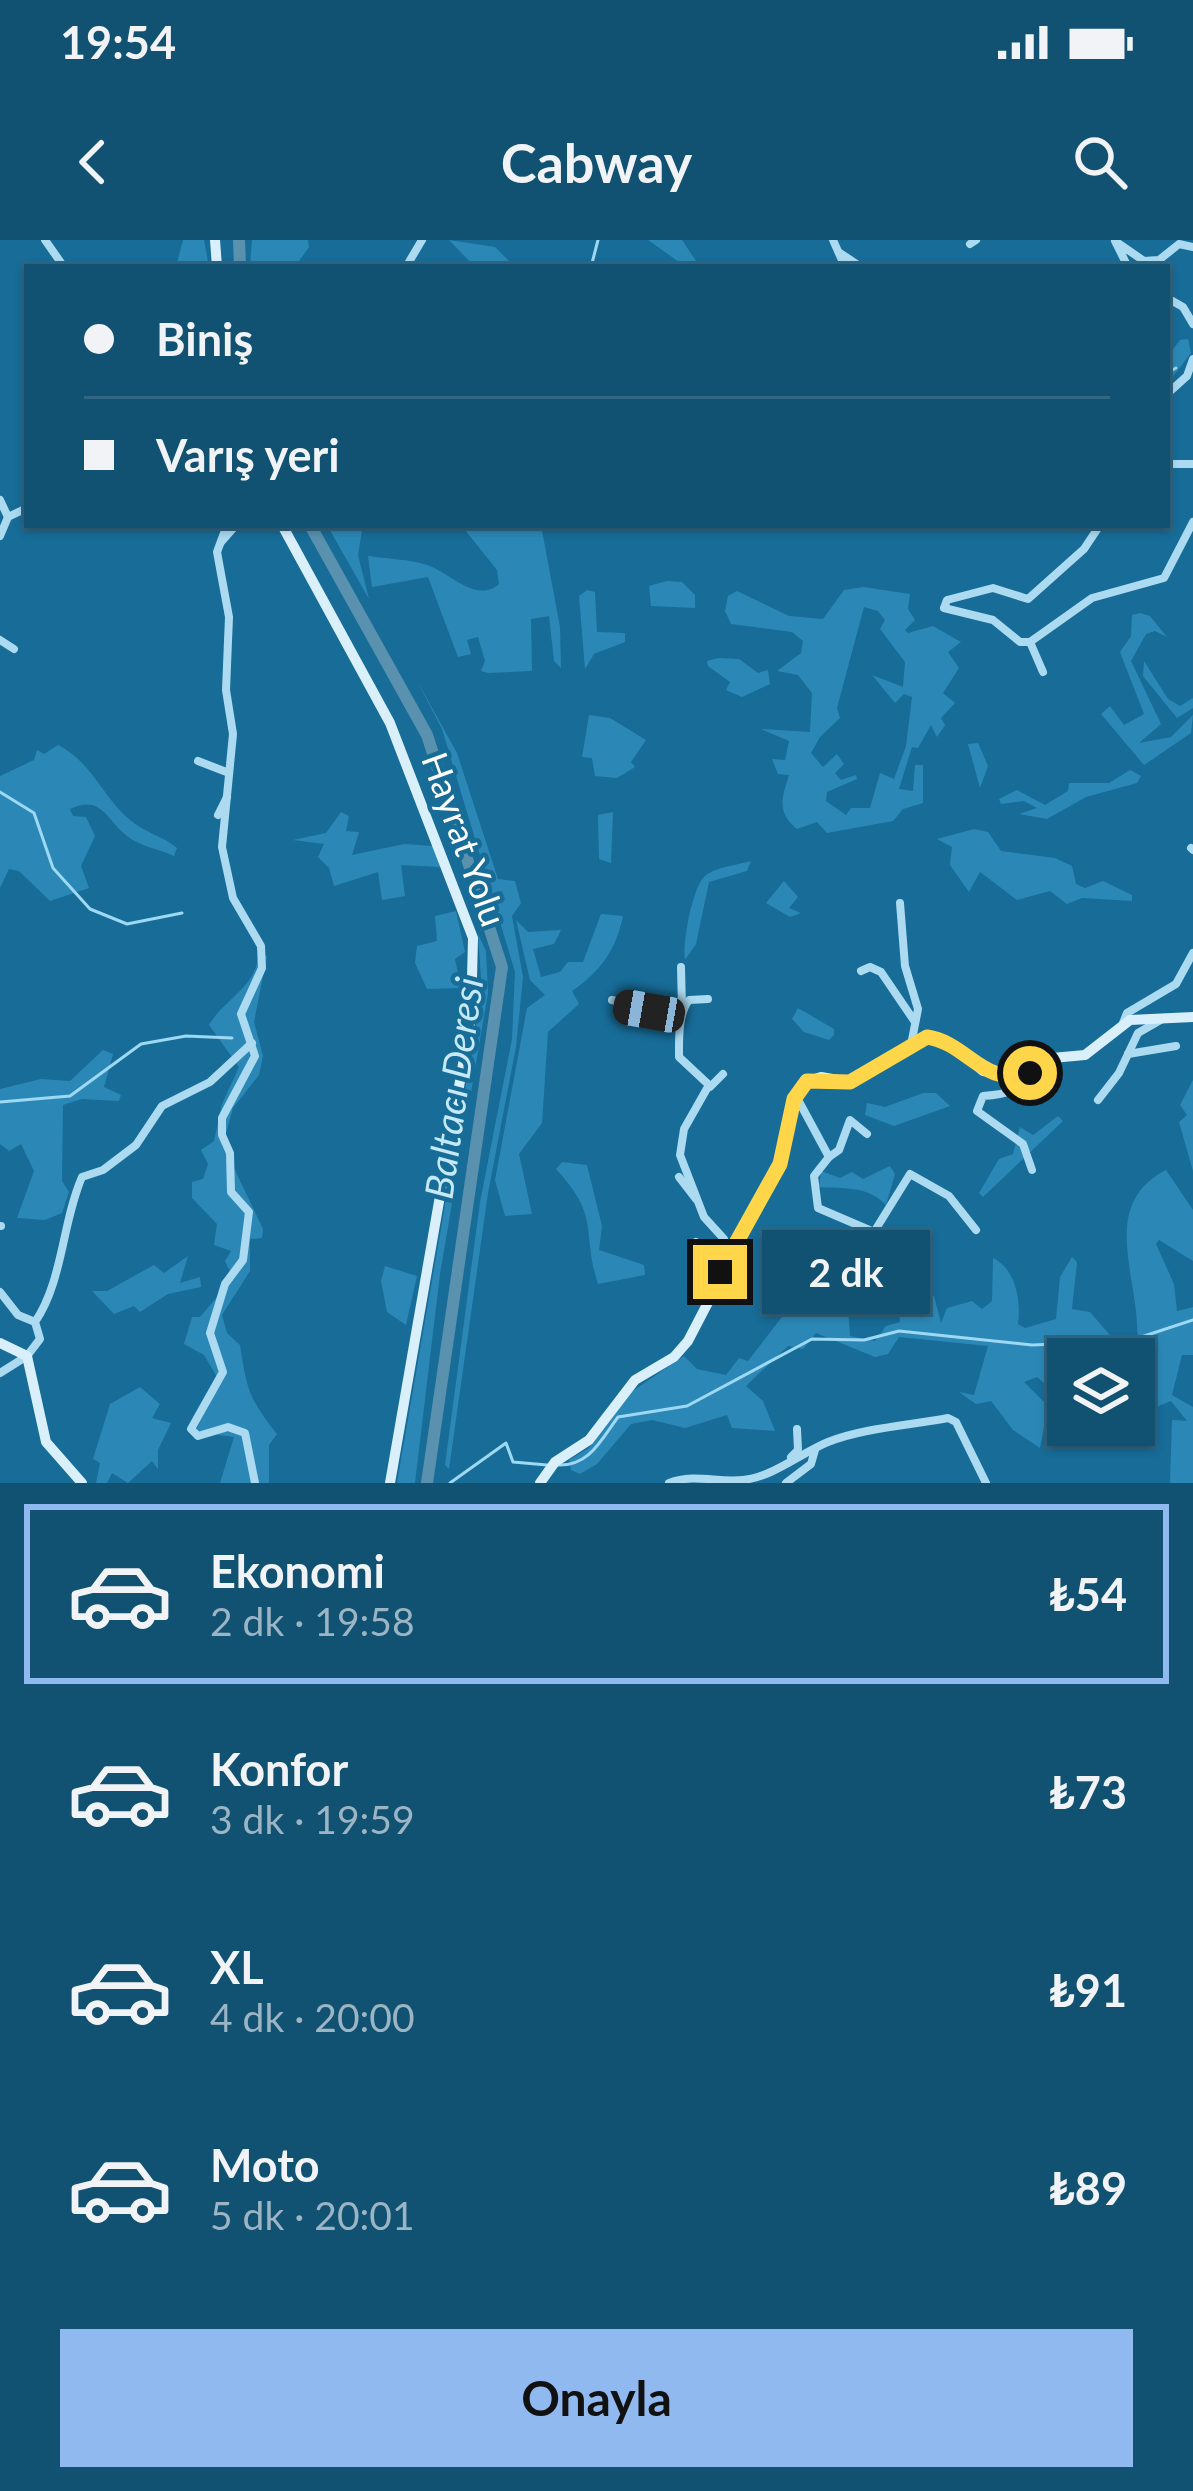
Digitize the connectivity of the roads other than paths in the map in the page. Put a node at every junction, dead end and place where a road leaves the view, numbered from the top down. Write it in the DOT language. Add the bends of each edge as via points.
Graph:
graph roads {
  1 [pos="832,240"];
  2 [pos="1111,242"];
  3 [pos="1169,244"];
  4 [pos="1191,244"];
  5 [pos="838,253"];
  6 [pos="844,264"];
  7 [pos="856,264"];
  8 [pos="1170,300"];
  9 [pos="1193,324"];
  10 [pos="1193,358"];
  11 [pos="1170,391"];
  12 [pos="0,500"];
  13 [pos="24,509"];
  14 [pos="8,517"];
  15 [pos="1193,522"];
  16 [pos="230,528"];
  17 [pos="284,528"];
  18 [pos="1098,528"];
  19 [pos="0,536"];
  20 [pos="0,640"];
  21 [pos="1030,642"];
  22 [pos="14,649"];
  23 [pos="1043,672"];
  24 [pos="198,761"];
  25 [pos="229,773"];
  26 [pos="228,796"];
  27 [pos="218,815"];
  28 [pos="900,903"];
  29 [pos="1193,953"];
  30 [pos="681,967"];
  31 [pos="861,971"];
  32 [pos="708,999"];
  33 [pos="612,1000"];
  34 [pos="682,1013"];
  35 [pos="1164,1017"];
  36 [pos="1193,1017"];
  37 [pos="916,1023"];
  38 [pos="1124,1023"];
  39 [pos="253,1042"];
  40 [pos="911,1045"];
  41 [pos="1176,1046"];
  42 [pos="1129,1054"];
  43 [pos="1052,1058"];
  44 [pos="723,1074"];
  45 [pos="708,1087"];
  46 [pos="796,1096"];
  47 [pos="1098,1100"];
  48 [pos="867,1134"];
  49 [pos="829,1157"];
  50 [pos="1032,1170"];
  51 [pos="679,1177"];
  52 [pos="700,1205"];
  53 [pos="976,1231"];
  54 [pos="696,1242"];
  55 [pos="721,1256"];
  56 [pos="0,1292"];
  57 [pos="706,1302"];
  58 [pos="35,1322"];
  59 [pos="0,1343"];
  60 [pos="27,1356"];
  61 [pos="0,1373"];
  62 [pos="797,1429"];
  63 [pos="816,1449"];
  64 [pos="790,1458"];
  65 [pos="82,1483"];
  66 [pos="255,1483"];
  67 [pos="390,1483"];
  68 [pos="540,1483"];
  69 [pos="669,1483"];
  70 [pos="786,1483"];
  71 [pos="986,1483"];
  1 -- 5 [label="street"];
  2 -- 3 [label="street" via="1144,261 1159,260"];
  3 -- 4 [label="street"];
  5 -- 6 [label="street"];
  5 -- 7 [label="street"];
  8 -- 9 [label="street"];
  10 -- 11 [label="street"];
  12 -- 14 [label="street"];
  13 -- 14 [label="street"];
  14 -- 19 [label="street"];
  15 -- 21 [label="street" via="1164,578 1092,598"];
  16 -- 25 [label="street" via="219,544 230,616"];
  17 -- 67 [label="street, Hayrat Yolu" via="390,723 473,938 471,1018"];
  18 -- 21 [label="street" via="1028,599 993,588 947,600 944,608 993,620"];
  20 -- 22 [label="street"];
  21 -- 23 [label="street"];
  24 -- 25 [label="street"];
  25 -- 26 [label="street"];
  26 -- 27 [label="street"];
  26 -- 39 [label="street" via="222,847 233,898 261,946 257,985 241,1014"];
  28 -- 37 [label="street"];
  29 -- 38 [label="street" via="1176,984 1127,1013"];
  30 -- 34 [label="street"];
  31 -- 37 [label="street" via="881,972"];
  32 -- 34 [label="street" via="689,1000"];
  33 -- 34 [label="street"];
  34 -- 45 [label="street" via="680,1057"];
  35 -- 36 [label="street"];
  35 -- 38 [label="street"];
  35 -- 42 [label="street" via="1138,1033"];
  37 -- 40 [label="street"];
  38 -- 43 [label="street" via="1085,1055"];
  39 -- 58 [label="street" via="210,1082 162,1106 136,1145 82,1177"];
  39 -- 66 [label="street" via="254,1065 222,1118 231,1192 249,1212 243,1260 225,1284 210,1333 223,1372 191,1429 198,1436 228,1427 245,1433"];
  40 -- 43 [label="street" via="941,1039 996,1076 1020,1076"];
  40 -- 46 [label="street" via="850,1082 807,1081"];
  41 -- 42 [label="street"];
  42 -- 47 [label="street"];
  43 -- 50 [label="street" via="1021,1088 983,1096 977,1111 1022,1144"];
  44 -- 45 [label="street"];
  45 -- 52 [label="street" via="680,1154"];
  46 -- 49 [label="street"];
  46 -- 57 [label="street" via="780,1164"];
  48 -- 49 [label="street" via="850,1120"];
  49 -- 53 [label="street" via="814,1176 818,1208 874,1232 910,1174 949,1196"];
  51 -- 52 [label="street"];
  52 -- 55 [label="street" via="724,1239"];
  54 -- 55 [label="street"];
  55 -- 57 [label="street"];
  56 -- 58 [label="street"];
  57 -- 68 [label="street" via="674,1357 635,1381"];
  58 -- 60 [label="street" via="40,1339"];
  59 -- 60 [label="street"];
  60 -- 61 [label="street"];
  60 -- 65 [label="street" via="46,1442"];
  62 -- 64 [label="street"];
  63 -- 64 [label="street"];
  63 -- 70 [label="street" via="811,1464"];
  63 -- 71 [label="street" via="948,1418"];
  64 -- 69 [label="street" via="743,1480"];
}
